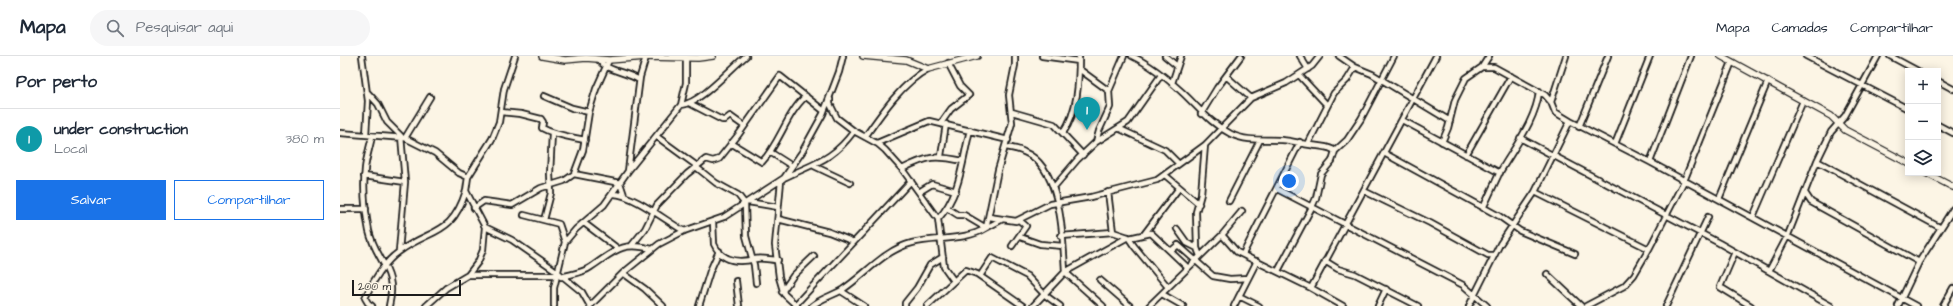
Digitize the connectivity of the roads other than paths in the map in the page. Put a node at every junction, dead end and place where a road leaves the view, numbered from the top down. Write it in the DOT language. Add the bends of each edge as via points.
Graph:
graph roads {
  1 [pos="362,56"];
  2 [pos="515,56"];
  3 [pos="542,56"];
  4 [pos="713,56"];
  5 [pos="746,56"];
  6 [pos="843,56"];
  7 [pos="862,56"];
  8 [pos="976,56"];
  9 [pos="1015,56"];
  10 [pos="1042,56"];
  11 [pos="1124,56"];
  12 [pos="1132,56"];
  13 [pos="1165,56"];
  14 [pos="1181,56"];
  15 [pos="1241,56"];
  16 [pos="1301,56"];
  17 [pos="1320,56"];
  18 [pos="1339,56"];
  19 [pos="1394,56"];
  20 [pos="1436,56"];
  21 [pos="1490,56"];
  22 [pos="1566,56"];
  23 [pos="1608,56"];
  24 [pos="1650,56"];
  25 [pos="1691,56"];
  26 [pos="1722,56"];
  27 [pos="1806,56"];
  28 [pos="1878,56"];
  29 [pos="1890,56"];
  30 [pos="646,57"];
  31 [pos="686,58"];
  32 [pos="598,59"];
  33 [pos="1079,59"];
  34 [pos="609,60"];
  35 [pos="1732,62"];
  36 [pos="948,63"];
  37 [pos="605,66"];
  38 [pos="1177,66"];
  39 [pos="1355,67"];
  40 [pos="1482,67"];
  41 [pos="928,68"];
  42 [pos="1912,68"];
  43 [pos="1079,69"];
  44 [pos="1308,69"];
  45 [pos="1161,75"];
  46 [pos="1299,75"];
  47 [pos="1226,76"];
  48 [pos="1511,76"];
  49 [pos="639,80"];
  50 [pos="1381,80"];
  51 [pos="1768,81"];
  52 [pos="1172,83"];
  53 [pos="1941,83"];
  54 [pos="1863,85"];
  55 [pos="1953,89"];
  56 [pos="1110,91"];
  57 [pos="1539,91"];
  58 [pos="368,93"];
  59 [pos="544,96"];
  60 [pos="806,96"];
  61 [pos="830,96"];
  62 [pos="430,97"];
  63 [pos="1250,98"];
  64 [pos="1413,98"];
  65 [pos="1803,101"];
  66 [pos="1551,102"];
  67 [pos="689,103"];
  68 [pos="681,105"];
  69 [pos="1327,105"];
  70 [pos="1905,107"];
  71 [pos="824,111"];
  72 [pos="501,112"];
  73 [pos="589,112"];
  74 [pos="1012,112"];
  75 [pos="1201,114"];
  76 [pos="1402,120"];
  77 [pos="1450,121"];
  78 [pos="1570,121"];
  79 [pos="1838,123"];
  80 [pos="943,124"];
  81 [pos="744,126"];
  82 [pos="1579,126"];
  83 [pos="1941,127"];
  84 [pos="1222,128"];
  85 [pos="1120,129"];
  86 [pos="970,130"];
  87 [pos="854,131"];
  88 [pos="552,132"];
  89 [pos="340,133"];
  90 [pos="1063,133"];
  91 [pos="1953,133"];
  92 [pos="366,134"];
  93 [pos="372,136"];
  94 [pos="656,136"];
  95 [pos="865,137"];
  96 [pos="403,138"];
  97 [pos="1520,138"];
  98 [pos="585,140"];
  99 [pos="1008,140"];
  100 [pos="1260,140"];
  101 [pos="1096,142"];
  102 [pos="1300,142"];
  103 [pos="1442,142"];
  104 [pos="731,143"];
  105 [pos="877,143"];
  106 [pos="1308,144"];
  107 [pos="1615,144"];
  108 [pos="1205,145"];
  109 [pos="1006,147"];
  110 [pos="1335,151"];
  111 [pos="770,152"];
  112 [pos="1384,153"];
  113 [pos="1083,155"];
  114 [pos="1466,155"];
  115 [pos="1554,155"];
  116 [pos="941,156"];
  117 [pos="963,161"];
  118 [pos="1816,161"];
  119 [pos="1905,161"];
  120 [pos="1650,162"];
  121 [pos="1179,164"];
  122 [pos="792,166"];
  123 [pos="814,166"];
  124 [pos="697,167"];
  125 [pos="902,169"];
  126 [pos="628,171"];
  127 [pos="1500,173"];
  128 [pos="574,174"];
  129 [pos="1165,175"];
  130 [pos="364,176"];
  131 [pos="1932,176"];
  132 [pos="468,178"];
  133 [pos="782,180"];
  134 [pos="911,181"];
  135 [pos="1684,181"];
  136 [pos="405,182"];
  137 [pos="620,182"];
  138 [pos="850,183"];
  139 [pos="552,185"];
  140 [pos="1054,187"];
  141 [pos="1953,187"];
  142 [pos="1179,188"];
  143 [pos="1276,189"];
  144 [pos="466,191"];
  145 [pos="1364,191"];
  146 [pos="919,192"];
  147 [pos="956,192"];
  148 [pos="1108,192"];
  149 [pos="1535,192"];
  150 [pos="1805,193"];
  151 [pos="613,194"];
  152 [pos="624,195"];
  153 [pos="1719,199"];
  154 [pos="1229,201"];
  155 [pos="1058,202"];
  156 [pos="1811,202"];
  157 [pos="747,203"];
  158 [pos="1199,204"];
  159 [pos="1800,206"];
  160 [pos="778,207"];
  161 [pos="474,208"];
  162 [pos="947,208"];
  163 [pos="1312,208"];
  164 [pos="1483,208"];
  165 [pos="1953,208"];
  166 [pos="340,209"];
  167 [pos="366,209"];
  168 [pos="653,212"];
  169 [pos="1242,212"];
  170 [pos="524,215"];
  171 [pos="1665,215"];
  172 [pos="989,217"];
  173 [pos="1708,217"];
  174 [pos="1753,218"];
  175 [pos="778,219"];
  176 [pos="938,219"];
  177 [pos="544,220"];
  178 [pos="1001,220"];
  179 [pos="1019,220"];
  180 [pos="713,222"];
  181 [pos="1508,222"];
  182 [pos="584,223"];
  183 [pos="1346,225"];
  184 [pos="1513,226"];
  185 [pos="485,227"];
  186 [pos="986,228"];
  187 [pos="1941,228"];
  188 [pos="1177,229"];
  189 [pos="684,231"];
  190 [pos="1113,232"];
  191 [pos="1145,233"];
  192 [pos="1700,234"];
  193 [pos="1222,235"];
  194 [pos="1507,235"];
  195 [pos="1788,235"];
  196 [pos="1061,236"];
  197 [pos="1020,237"];
  198 [pos="1129,237"];
  199 [pos="942,238"];
  200 [pos="565,242"];
  201 [pos="854,242"];
  202 [pos="632,245"];
  203 [pos="1012,246"];
  204 [pos="1062,246"];
  205 [pos="617,248"];
  206 [pos="1197,248"];
  207 [pos="652,249"];
  208 [pos="1649,249"];
  209 [pos="399,251"];
  210 [pos="719,251"];
  211 [pos="1171,251"];
  212 [pos="1735,252"];
  213 [pos="1244,254"];
  214 [pos="1575,254"];
  215 [pos="1488,255"];
  216 [pos="1494,255"];
  217 [pos="814,256"];
  218 [pos="1200,256"];
  219 [pos="942,257"];
  220 [pos="753,260"];
  221 [pos="778,260"];
  222 [pos="1196,260"];
  223 [pos="1257,261"];
  224 [pos="1325,261"];
  225 [pos="1491,261"];
  226 [pos="1919,262"];
  227 [pos="386,265"];
  228 [pos="1188,268"];
  229 [pos="1769,271"];
  230 [pos="1065,272"];
  231 [pos="1278,272"];
  232 [pos="557,273"];
  233 [pos="623,273"];
  234 [pos="1547,274"];
  235 [pos="468,275"];
  236 [pos="980,276"];
  237 [pos="562,277"];
  238 [pos="1248,278"];
  239 [pos="736,280"];
  240 [pos="1100,280"];
  241 [pos="954,281"];
  242 [pos="756,283"];
  243 [pos="1168,287"];
  244 [pos="1311,288"];
  245 [pos="1953,288"];
  246 [pos="1386,289"];
  247 [pos="841,291"];
  248 [pos="782,292"];
  249 [pos="1162,294"];
  250 [pos="1045,295"];
  251 [pos="1474,295"];
  252 [pos="1239,296"];
  253 [pos="1902,297"];
  254 [pos="796,305"];
  255 [pos="1021,305"];
  256 [pos="372,306"];
  257 [pos="389,306"];
  258 [pos="426,306"];
  259 [pos="554,306"];
  260 [pos="590,306"];
  261 [pos="663,306"];
  262 [pos="699,306"];
  263 [pos="739,306"];
  264 [pos="812,306"];
  265 [pos="864,306"];
  266 [pos="905,306"];
  267 [pos="927,306"];
  268 [pos="1033,306"];
  269 [pos="1060,306"];
  270 [pos="1103,306"];
  271 [pos="1130,306"];
  272 [pos="1149,306"];
  273 [pos="1183,306"];
  274 [pos="1234,306"];
  275 [pos="1259,306"];
  276 [pos="1343,306"];
  277 [pos="1378,306"];
  278 [pos="1418,306"];
  279 [pos="1469,306"];
  280 [pos="1487,306"];
  281 [pos="1581,306"];
  282 [pos="1586,306"];
  283 [pos="1666,306"];
  284 [pos="1751,306"];
  285 [pos="1831,306"];
  286 [pos="1898,306"];
  287 [pos="1916,306"];
  288 [pos="1943,306"];
  1 -- 58 [label="street"];
  2 -- 72 [label="street" via="504,90"];
  3 -- 32 [label="street" via="565,60"];
  4 -- 31 [label="street"];
  5 -- 67 [label="street"];
  6 -- 61 [label="street"];
  7 -- 41 [label="street" via="906,60"];
  8 -- 36 [label="street"];
  9 -- 74 [label="street" via="1009,99"];
  10 -- 33 [label="street"];
  11 -- 56 [label="street"];
  12 -- 45 [label="street"];
  13 -- 38 [label="street"];
  14 -- 38 [label="street"];
  15 -- 47 [label="street"];
  16 -- 44 [label="street"];
  17 -- 44 [label="street"];
  18 -- 39 [label="street"];
  19 -- 50 [label="street"];
  20 -- 64 [label="street"];
  21 -- 40 [label="street"];
  22 -- 66 [label="street"];
  23 -- 82 [label="street"];
  24 -- 107 [label="street"];
  25 -- 120 [label="street"];
  26 -- 35 [label="street"];
  27 -- 54 [label="street"];
  28 -- 54 [label="street"];
  29 -- 42 [label="street"];
  30 -- 31 [label="street"];
  30 -- 34 [label="street"];
  30 -- 49 [label="street"];
  31 -- 68 [label="street" via="686,83"];
  32 -- 34 [label="street"];
  32 -- 37 [label="street"];
  33 -- 43 [label="street"];
  34 -- 37 [label="street"];
  35 -- 51 [label="street"];
  35 -- 135 [label="street"];
  36 -- 41 [label="street"];
  36 -- 80 [label="street" via="960,86 968,95 951,109"];
  37 -- 49 [label="street"];
  37 -- 73 [label="street"];
  38 -- 52 [label="street"];
  39 -- 50 [label="street"];
  39 -- 69 [label="street"];
  40 -- 48 [label="street" via="1494,67"];
  40 -- 77 [label="street" via="1466,78 1455,100"];
  41 -- 95 [label="street" via="914,77 882,113"];
  43 -- 56 [label="street"];
  43 -- 90 [label="street" via="1073,114"];
  44 -- 46 [label="street"];
  45 -- 52 [label="street"];
  45 -- 85 [label="street" via="1141,106"];
  46 -- 63 [label="street"];
  46 -- 69 [label="street"];
  47 -- 63 [label="street"];
  47 -- 75 [label="street"];
  48 -- 57 [label="street"];
  48 -- 114 [label="street"];
  49 -- 126 [label="street"];
  50 -- 64 [label="street"];
  50 -- 110 [label="street" via="1361,119 1347,140"];
  51 -- 65 [label="street"];
  51 -- 153 [label="street"];
  52 -- 75 [label="street"];
  53 -- 55 [label="street"];
  54 -- 70 [label="street"];
  54 -- 79 [label="street" via="1845,116"];
  56 -- 101 [label="street" via="1110,106"];
  57 -- 66 [label="street"];
  57 -- 97 [label="street" via="1537,104"];
  58 -- 92 [label="street"];
  58 -- 96 [label="street" via="378,104 387,122"];
  59 -- 73 [label="street"];
  60 -- 71 [label="street"];
  60 -- 81 [label="street" via="780,76"];
  60 -- 111 [label="street" via="791,114"];
  61 -- 71 [label="street"];
  61 -- 87 [label="street" via="830,104 837,118"];
  62 -- 96 [label="street"];
  63 -- 84 [label="street"];
  64 -- 76 [label="street"];
  64 -- 77 [label="street"];
  65 -- 79 [label="street" via="1831,116"];
  65 -- 174 [label="street"];
  66 -- 78 [label="street" via="1555,112"];
  67 -- 68 [label="street"];
  67 -- 81 [label="street" via="722,120 730,116"];
  68 -- 94 [label="street"];
  69 -- 106 [label="street"];
  71 -- 122 [label="street"];
  72 -- 88 [label="street" via="542,119 542,128"];
  72 -- 132 [label="street" via="492,139"];
  73 -- 98 [label="street"];
  74 -- 90 [label="street" via="1054,124"];
  74 -- 99 [label="street"];
  75 -- 84 [label="street"];
  76 -- 103 [label="street"];
  76 -- 112 [label="street"];
  77 -- 103 [label="street"];
  78 -- 82 [label="street"];
  78 -- 115 [label="street"];
  79 -- 118 [label="street" via="1830,132"];
  79 -- 119 [label="street" via="1845,130"];
  80 -- 86 [label="street"];
  80 -- 105 [label="street" via="926,122"];
  80 -- 116 [label="street"];
  81 -- 104 [label="street"];
  82 -- 107 [label="street"];
  83 -- 91 [label="street"];
  84 -- 100 [label="street" via="1235,135"];
  84 -- 108 [label="street"];
  85 -- 101 [label="street"];
  85 -- 121 [label="street" via="1165,150"];
  86 -- 99 [label="street"];
  86 -- 117 [label="street"];
  87 -- 95 [label="street"];
  87 -- 123 [label="street" via="840,149"];
  88 -- 98 [label="street"];
  88 -- 139 [label="street"];
  89 -- 92 [label="street"];
  90 -- 113 [label="street"];
  92 -- 93 [label="street"];
  93 -- 96 [label="street"];
  93 -- 130 [label="street"];
  94 -- 124 [label="street"];
  94 -- 126 [label="street"];
  95 -- 105 [label="street"];
  96 -- 132 [label="street" via="435,153"];
  96 -- 136 [label="street"];
  97 -- 115 [label="street"];
  97 -- 127 [label="street"];
  98 -- 128 [label="street"];
  99 -- 109 [label="street"];
  100 -- 102 [label="street"];
  100 -- 154 [label="street"];
  101 -- 113 [label="street"];
  102 -- 106 [label="street"];
  102 -- 143 [label="street"];
  103 -- 114 [label="street"];
  104 -- 111 [label="street" via="760,163"];
  104 -- 124 [label="street" via="719,159 706,159"];
  105 -- 125 [label="street"];
  106 -- 110 [label="street"];
  107 -- 120 [label="street"];
  108 -- 121 [label="street"];
  108 -- 158 [label="street"];
  109 -- 140 [label="street" via="1030,156 1045,171"];
  109 -- 172 [label="street" via="998,170"];
  110 -- 163 [label="street" via="1332,161 1320,178"];
  111 -- 122 [label="street"];
  112 -- 145 [label="street"];
  112 -- 164 [label="street"];
  113 -- 140 [label="street"];
  114 -- 127 [label="street"];
  115 -- 149 [label="street"];
  115 -- 171 [label="street"];
  116 -- 117 [label="street"];
  116 -- 125 [label="street" via="923,159"];
  117 -- 147 [label="street"];
  118 -- 150 [label="street"];
  118 -- 187 [label="street"];
  120 -- 135 [label="street"];
  121 -- 129 [label="street"];
  122 -- 133 [label="street"];
  123 -- 133 [label="street"];
  123 -- 138 [label="street"];
  124 -- 157 [label="street"];
  124 -- 168 [label="street" via="687,174"];
  125 -- 134 [label="street"];
  126 -- 137 [label="street"];
  127 -- 164 [label="street"];
  128 -- 137 [label="street"];
  128 -- 139 [label="street"];
  129 -- 142 [label="street"];
  129 -- 148 [label="street" via="1156,180"];
  130 -- 136 [label="street"];
  130 -- 167 [label="street"];
  131 -- 141 [label="street"];
  132 -- 144 [label="street"];
  133 -- 157 [label="street"];
  133 -- 160 [label="street"];
  134 -- 146 [label="street"];
  134 -- 201 [label="street"];
  135 -- 153 [label="street"];
  135 -- 171 [label="street"];
  136 -- 209 [label="street"];
  137 -- 151 [label="street"];
  137 -- 152 [label="street"];
  139 -- 161 [label="street" via="534,191 512,205 484,201"];
  139 -- 177 [label="street"];
  140 -- 155 [label="street"];
  142 -- 158 [label="street"];
  142 -- 191 [label="street"];
  143 -- 163 [label="street"];
  143 -- 213 [label="street"];
  144 -- 161 [label="street"];
  144 -- 209 [label="street" via="457,213 448,224"];
  145 -- 183 [label="street"];
  145 -- 215 [label="street"];
  146 -- 147 [label="street" via="932,184"];
  146 -- 176 [label="street"];
  147 -- 162 [label="street"];
  148 -- 155 [label="street"];
  148 -- 190 [label="street"];
  149 -- 184 [label="street"];
  149 -- 208 [label="street"];
  150 -- 156 [label="street"];
  150 -- 159 [label="street"];
  151 -- 152 [label="street"];
  151 -- 182 [label="street"];
  152 -- 168 [label="street"];
  153 -- 174 [label="street"];
  155 -- 179 [label="street"];
  155 -- 196 [label="street"];
  156 -- 159 [label="street"];
  156 -- 226 [label="street"];
  157 -- 160 [label="street"];
  157 -- 180 [label="street"];
  157 -- 220 [label="street" via="746,236"];
  158 -- 206 [label="street" via="1196,212"];
  159 -- 195 [label="street"];
  160 -- 175 [label="street"];
  161 -- 185 [label="street"];
  162 -- 176 [label="street"];
  162 -- 186 [label="street"];
  163 -- 183 [label="street"];
  163 -- 231 [label="street"];
  164 -- 181 [label="street"];
  165 -- 187 [label="street"];
  166 -- 167 [label="street"];
  167 -- 227 [label="street" via="372,238"];
  168 -- 189 [label="street"];
  168 -- 202 [label="street" via="645,229"];
  169 -- 193 [label="street"];
  170 -- 177 [label="street"];
  171 -- 192 [label="street"];
  171 -- 208 [label="street"];
  172 -- 178 [label="street"];
  172 -- 186 [label="street"];
  173 -- 192 [label="street"];
  174 -- 195 [label="street"];
  175 -- 201 [label="street" via="829,232"];
  175 -- 221 [label="street" via="775,245"];
  176 -- 199 [label="street"];
  177 -- 200 [label="street" via="559,224"];
  178 -- 179 [label="street"];
  178 -- 186 [label="street"];
  179 -- 197 [label="street" via="1026,225"];
  180 -- 189 [label="street"];
  180 -- 210 [label="street" via="713,239"];
  181 -- 184 [label="street"];
  181 -- 194 [label="street"];
  182 -- 200 [label="street"];
  182 -- 205 [label="street"];
  183 -- 224 [label="street"];
  183 -- 251 [label="street" via="1463,285"];
  184 -- 194 [label="street"];
  184 -- 214 [label="street"];
  185 -- 232 [label="street" via="512,240"];
  185 -- 235 [label="street" via="483,250"];
  186 -- 199 [label="street" via="975,233"];
  187 -- 226 [label="street"];
  188 -- 206 [label="street" via="1187,243"];
  189 -- 207 [label="street"];
  190 -- 196 [label="street"];
  190 -- 198 [label="street"];
  191 -- 198 [label="street"];
  191 -- 211 [label="street" via="1153,234"];
  192 -- 212 [label="street"];
  192 -- 283 [label="street"];
  193 -- 213 [label="street" via="1230,246"];
  193 -- 218 [label="street"];
  194 -- 216 [label="street"];
  195 -- 229 [label="street"];
  195 -- 253 [label="street"];
  196 -- 204 [label="street"];
  197 -- 203 [label="street"];
  197 -- 204 [label="street" via="1040,244"];
  198 -- 230 [label="street"];
  198 -- 243 [label="street"];
  199 -- 219 [label="street"];
  199 -- 247 [label="street" via="901,246"];
  200 -- 232 [label="street"];
  201 -- 254 [label="street"];
  202 -- 205 [label="street"];
  202 -- 207 [label="street"];
  204 -- 230 [label="street"];
  205 -- 237 [label="street" via="591,267"];
  206 -- 218 [label="street"];
  207 -- 233 [label="street"];
  208 -- 282 [label="street" via="1624,286"];
  209 -- 227 [label="street"];
  210 -- 220 [label="street" via="730,260"];
  210 -- 262 [label="street"];
  211 -- 222 [label="street" via="1178,245"];
  211 -- 228 [label="street"];
  212 -- 229 [label="street"];
  212 -- 284 [label="street" via="1720,287"];
  213 -- 223 [label="street"];
  215 -- 216 [label="street"];
  215 -- 225 [label="street"];
  216 -- 225 [label="street"];
  217 -- 248 [label="street" via="793,276"];
  218 -- 222 [label="street"];
  219 -- 241 [label="street" via="945,269"];
  219 -- 266 [label="street" via="930,265"];
  220 -- 221 [label="street"];
  220 -- 242 [label="street"];
  221 -- 248 [label="street"];
  222 -- 228 [label="street"];
  222 -- 238 [label="street" via="1212,276"];
  223 -- 231 [label="street"];
  223 -- 238 [label="street"];
  224 -- 244 [label="street"];
  224 -- 246 [label="street"];
  225 -- 251 [label="street"];
  226 -- 253 [label="street"];
  227 -- 256 [label="street" via="365,298"];
  227 -- 257 [label="street" via="392,286"];
  228 -- 243 [label="street"];
  229 -- 285 [label="street"];
  230 -- 250 [label="street"];
  230 -- 270 [label="street"];
  231 -- 244 [label="street"];
  232 -- 235 [label="street"];
  232 -- 237 [label="street"];
  232 -- 259 [label="street"];
  233 -- 260 [label="street"];
  233 -- 261 [label="street"];
  234 -- 281 [label="street"];
  235 -- 258 [label="street" via="446,288"];
  236 -- 241 [label="street" via="972,270 966,270"];
  236 -- 250 [label="street" via="992,258 1027,276"];
  236 -- 255 [label="street"];
  237 -- 260 [label="street" via="582,292"];
  238 -- 252 [label="street"];
  239 -- 263 [label="street"];
  240 -- 271 [label="street"];
  241 -- 267 [label="street"];
  243 -- 249 [label="street"];
  244 -- 276 [label="street"];
  245 -- 288 [label="street"];
  246 -- 277 [label="street"];
  246 -- 278 [label="street"];
  247 -- 264 [label="street"];
  247 -- 265 [label="street"];
  248 -- 254 [label="street"];
  249 -- 272 [label="street"];
  249 -- 273 [label="street"];
  250 -- 268 [label="street"];
  250 -- 269 [label="street"];
  251 -- 279 [label="street"];
  251 -- 280 [label="street"];
  252 -- 274 [label="street"];
  252 -- 275 [label="street"];
  253 -- 286 [label="street"];
  253 -- 287 [label="street"];
}
